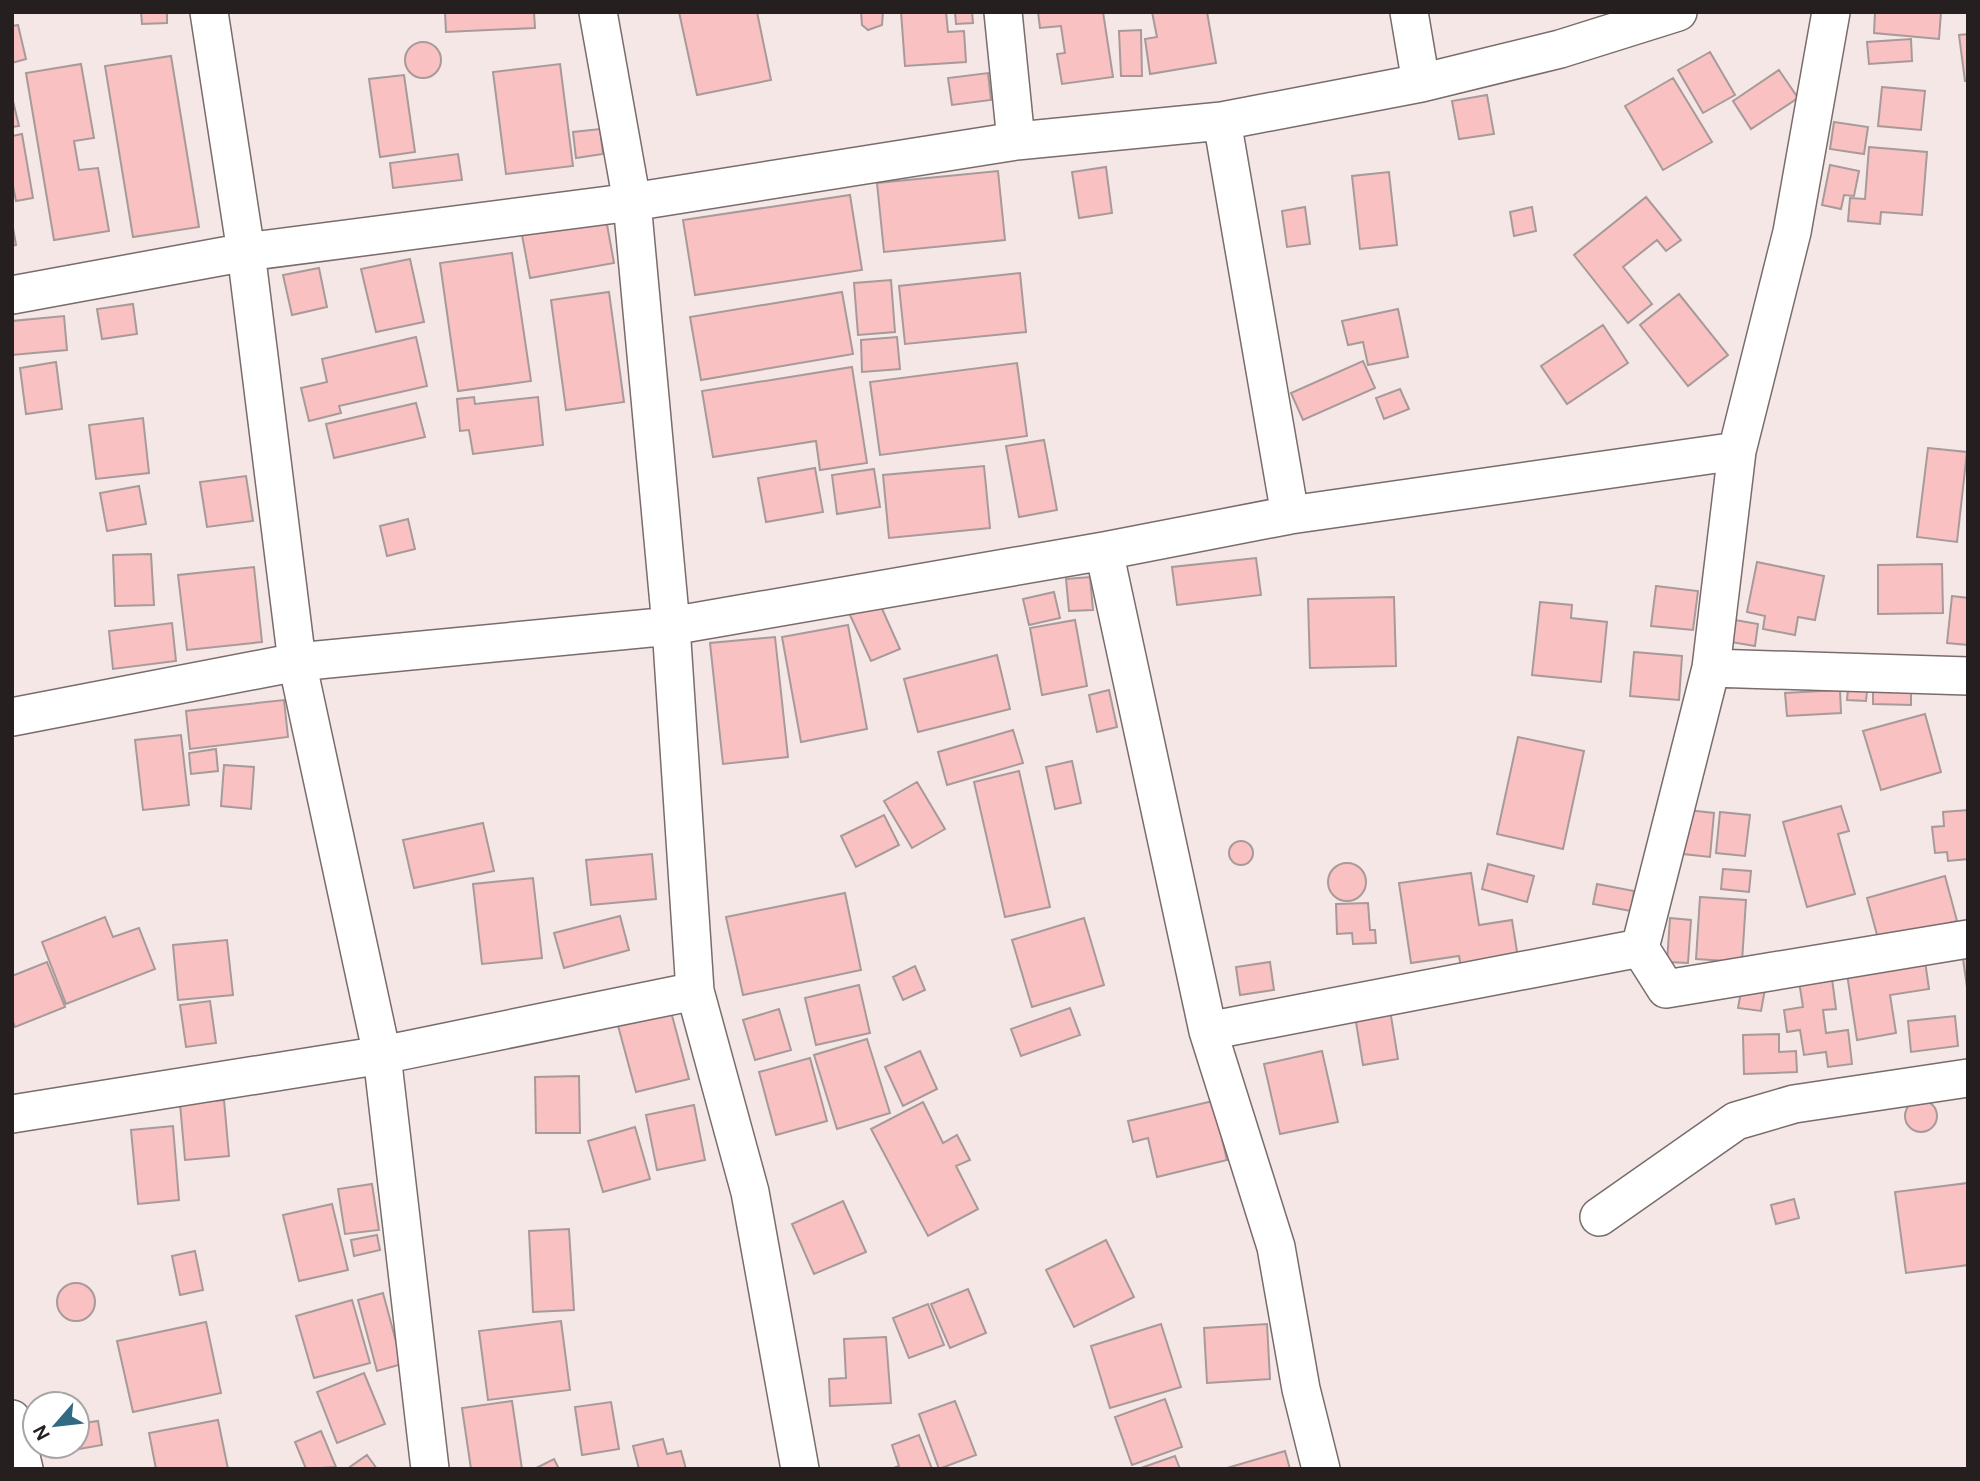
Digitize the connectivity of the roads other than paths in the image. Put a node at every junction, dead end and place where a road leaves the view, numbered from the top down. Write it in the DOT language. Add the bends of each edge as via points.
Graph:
graph roads {
  1 [pos="209,12"];
  2 [pos="598,12"];
  3 [pos="1003,12"];
  4 [pos="1409,12"];
  5 [pos="1678,12"];
  6 [pos="1831,12"];
  7 [pos="1421,83"];
  8 [pos="1222,121"];
  9 [pos="1016,141"];
  10 [pos="632,202"];
  11 [pos="246,252"];
  12 [pos="12,295"];
  13 [pos="1737,451"];
  14 [pos="1290,515"];
  15 [pos="1104,551"];
  16 [pos="671,626"];
  17 [pos="298,662"];
  18 [pos="1711,668"];
  19 [pos="1968,676"];
  20 [pos="12,717"];
  21 [pos="1968,939"];
  22 [pos="1640,948"];
  23 [pos="695,991"];
  24 [pos="1208,1031"];
  25 [pos="382,1055"];
  26 [pos="1968,1079"];
  27 [pos="12,1114"];
  28 [pos="1599,1217"];
  29 [pos="12,1419"];
  30 [pos="24,1469"];
  31 [pos="430,1469"];
  32 [pos="800,1469"];
  33 [pos="1321,1469"];
  1 -- 11 [label="street"];
  2 -- 10 [label="street"];
  3 -- 9 [label="street"];
  4 -- 7 [label="street"];
  5 -- 7 [label="street" via="1560,49"];
  6 -- 13 [label="street" via="1792,232"];
  7 -- 8 [label="street"];
  8 -- 9 [label="street"];
  8 -- 14 [label="street"];
  9 -- 10 [label="street"];
  10 -- 11 [label="street"];
  10 -- 16 [label="street"];
  11 -- 12 [label="street"];
  11 -- 17 [label="street"];
  13 -- 14 [label="street"];
  13 -- 18 [label="street"];
  14 -- 15 [label="street"];
  15 -- 16 [label="street"];
  15 -- 24 [label="street"];
  16 -- 17 [label="street"];
  16 -- 23 [label="street"];
  17 -- 20 [label="street"];
  17 -- 25 [label="street"];
  18 -- 19 [label="street"];
  18 -- 22 [label="street"];
  21 -- 22 [label="street" via="1666,989"];
  22 -- 24 [label="street"];
  23 -- 25 [label="street"];
  23 -- 32 [label="street" via="750,1192"];
  24 -- 33 [label="street" via="1276,1247 1301,1389"];
  25 -- 27 [label="street"];
  25 -- 31 [label="street"];
  26 -- 28 [label="street" via="1794,1104 1736,1121"];
  29 -- 30 [label="street"];
}
